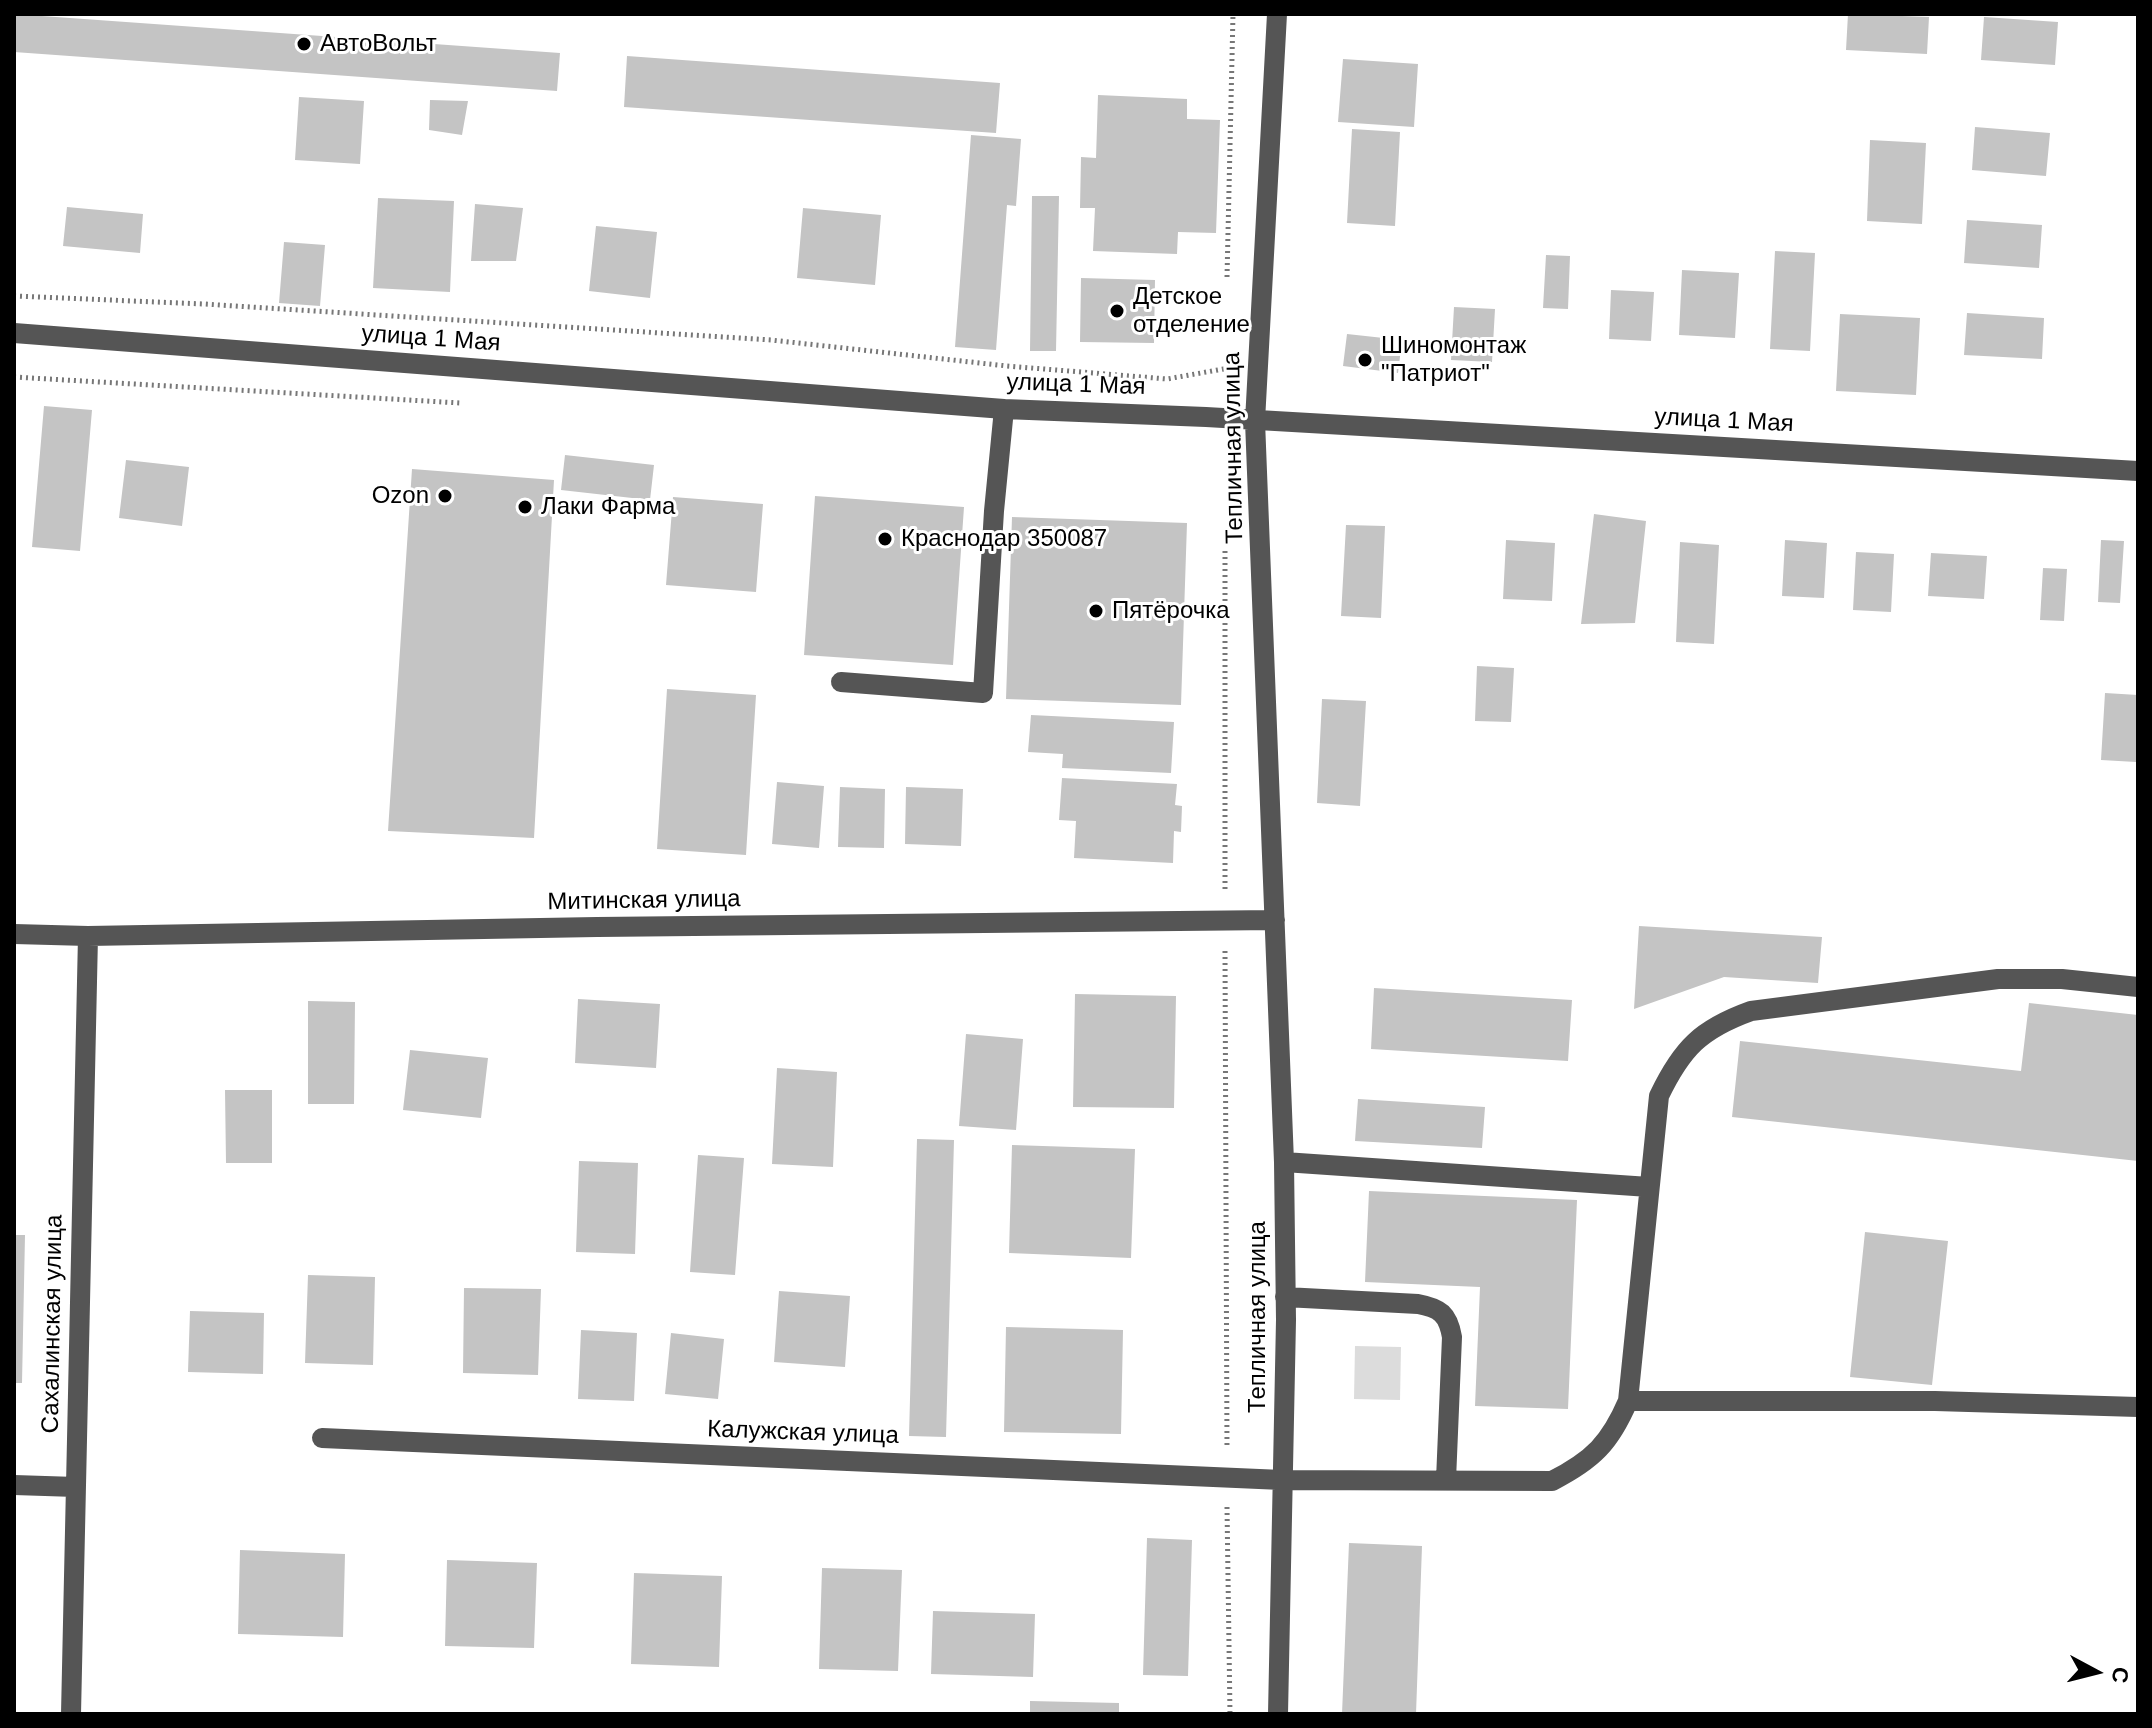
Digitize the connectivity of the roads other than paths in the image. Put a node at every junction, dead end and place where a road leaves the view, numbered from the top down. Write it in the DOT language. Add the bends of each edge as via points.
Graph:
graph roads {
  1 [pos="1277,14"];
  2 [pos="14,333"];
  3 [pos="1004,409"];
  4 [pos="1255,421"];
  5 [pos="2138,471"];
  6 [pos="841,682"];
  7 [pos="1275,920"];
  8 [pos="14,934"];
  9 [pos="88,936"];
  10 [pos="2138,987"];
  11 [pos="1284,1162"];
  12 [pos="1649,1187"];
  13 [pos="1285,1297"];
  14 [pos="1628,1401"];
  15 [pos="2138,1407"];
  16 [pos="322,1438"];
  17 [pos="1282,1480"];
  18 [pos="1446,1480"];
  19 [pos="14,1485"];
  20 [pos="76,1487"];
  21 [pos="71,1714"];
  22 [pos="1278,1714"];
  1 -- 4 [label="street, Тепличная улица"];
  2 -- 3 [label="street, улица 1 Мая"];
  3 -- 4 [label="street, улица 1 Мая"];
  3 -- 6 [label="street" via="983,693"];
  4 -- 5 [label="street, улица 1 Мая"];
  4 -- 7 [label="street, Тепличная улица"];
  7 -- 9 [label="street, Митинская улица"];
  7 -- 11 [label="street, Тепличная улица"];
  8 -- 9 [label="street, Митинская улица"];
  9 -- 20 [label="street, Сахалинская улица"];
  10 -- 12 [label="street" via="1998,979 1751,1011 1723,1021 1697,1039 1674,1066 1659,1096"];
  11 -- 12 [label="street"];
  11 -- 13 [label="street, Тепличная улица"];
  12 -- 14 [label="street"];
  13 -- 17 [label="street, Тепличная улица"];
  13 -- 18 [label="street" via="1418,1304 1444,1313 1452,1337"];
  14 -- 15 [label="street"];
  14 -- 18 [label="street, Калужская улица" via="1599,1451 1552,1481"];
  16 -- 17 [label="street, Калужская улица"];
  17 -- 18 [label="street, Калужская улица"];
  17 -- 22 [label="street, Тепличная улица"];
  19 -- 20 [label="street"];
  20 -- 21 [label="street, Сахалинская улица"];
}
